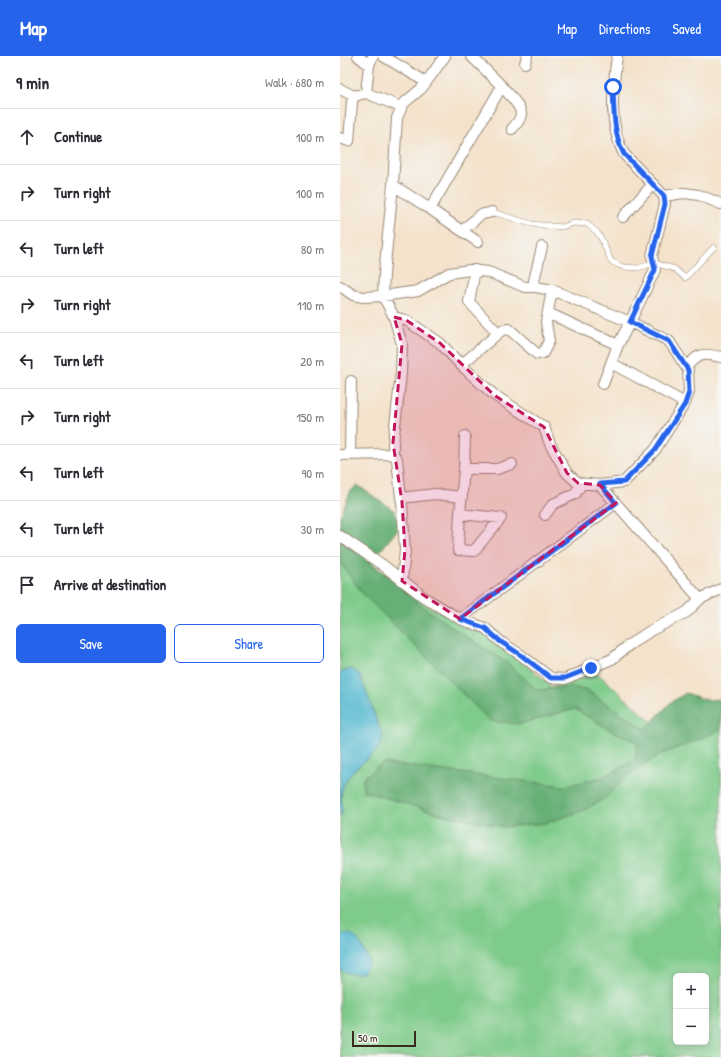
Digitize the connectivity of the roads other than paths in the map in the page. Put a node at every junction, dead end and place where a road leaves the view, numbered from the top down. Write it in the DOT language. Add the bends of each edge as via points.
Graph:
graph roads {
  1 [pos="358,56"];
  2 [pos="383,56"];
  3 [pos="445,56"];
  4 [pos="471,56"];
  5 [pos="617,56"];
  6 [pos="371,61"];
  7 [pos="426,82"];
  8 [pos="502,86"];
  9 [pos="340,89"];
  10 [pos="366,93"];
  11 [pos="354,96"];
  12 [pos="401,107"];
  13 [pos="512,129"];
  14 [pos="340,138"];
  15 [pos="653,184"];
  16 [pos="392,185"];
  17 [pos="664,196"];
  18 [pos="721,204"];
  19 [pos="430,209"];
  20 [pos="492,212"];
  21 [pos="623,217"];
  22 [pos="462,231"];
  23 [pos="478,242"];
  24 [pos="542,247"];
  25 [pos="714,247"];
  26 [pos="654,263"];
  27 [pos="475,270"];
  28 [pos="340,286"];
  29 [pos="536,287"];
  30 [pos="552,290"];
  31 [pos="383,296"];
  32 [pos="548,313"];
  33 [pos="394,317"];
  34 [pos="630,322"];
  35 [pos="498,333"];
  36 [pos="618,345"];
  37 [pos="721,357"];
  38 [pos="611,363"];
  39 [pos="460,365"];
  40 [pos="686,367"];
  41 [pos="350,381"];
  42 [pos="603,384"];
  43 [pos="685,404"];
  44 [pos="465,436"];
  45 [pos="394,454"];
  46 [pos="345,455"];
  47 [pos="512,464"];
  48 [pos="464,469"];
  49 [pos="582,483"];
  50 [pos="600,484"];
  51 [pos="462,497"];
  52 [pos="401,498"];
  53 [pos="616,503"];
  54 [pos="460,514"];
  55 [pos="545,515"];
  56 [pos="340,536"];
  57 [pos="402,580"];
  58 [pos="721,590"];
  59 [pos="700,599"];
  60 [pos="460,619"];
  1 -- 6 [label="street"];
  2 -- 7 [label="street"];
  3 -- 7 [label="street"];
  4 -- 8 [label="street"];
  5 -- 15 [label="street" via="613,87 615,123 620,146 624,154"];
  6 -- 10 [label="street"];
  7 -- 12 [label="street"];
  8 -- 13 [label="street" via="520,109 520,119"];
  8 -- 19 [label="street"];
  9 -- 11 [label="street"];
  10 -- 11 [label="street"];
  10 -- 12 [label="street"];
  11 -- 14 [label="street" via="349,141"];
  12 -- 16 [label="street" via="397,118"];
  15 -- 17 [label="street"];
  15 -- 21 [label="street"];
  16 -- 19 [label="street"];
  16 -- 31 [label="street"];
  17 -- 18 [label="street" via="684,193 699,195"];
  17 -- 26 [label="street" via="665,204 653,251"];
  19 -- 22 [label="street"];
  20 -- 22 [label="street" via="480,215"];
  20 -- 26 [label="lane" via="532,224 562,227 574,223 587,224 602,240 611,261 624,267 638,268"];
  22 -- 23 [label="street"];
  24 -- 29 [label="street" via="534,282"];
  25 -- 26 [label="lane" via="685,278 676,269"];
  26 -- 34 [label="street" via="655,270"];
  27 -- 29 [label="street" via="488,272 525,287"];
  27 -- 31 [label="street" via="449,274 418,291"];
  27 -- 35 [label="street" via="469,302"];
  28 -- 31 [label="street" via="353,295"];
  29 -- 30 [label="street"];
  30 -- 32 [label="street"];
  30 -- 34 [label="street"];
  31 -- 33 [label="street"];
  32 -- 35 [label="street" via="546,322 549,341 544,353 537,354 509,329"];
  32 -- 36 [label="street"];
  33 -- 39 [label="street" via="406,320 440,343"];
  33 -- 45 [label="street" via="402,344"];
  34 -- 36 [label="street"];
  34 -- 40 [label="street" via="669,341"];
  35 -- 39 [label="street"];
  36 -- 38 [label="street"];
  37 -- 40 [label="street" via="706,354 696,356"];
  38 -- 42 [label="street"];
  38 -- 43 [label="street"];
  39 -- 49 [label="street" via="494,395 544,427 550,444 567,473"];
  40 -- 43 [label="street" via="689,392"];
  41 -- 46 [label="street"];
  43 -- 50 [label="street" via="655,450 624,482"];
  44 -- 48 [label="street"];
  45 -- 46 [label="street"];
  45 -- 52 [label="street" via="397,459"];
  47 -- 48 [label="street" via="497,470"];
  48 -- 51 [label="street"];
  49 -- 50 [label="street"];
  49 -- 55 [label="street" via="575,494 553,504"];
  50 -- 53 [label="street"];
  51 -- 52 [label="street" via="436,494"];
  51 -- 54 [label="street"];
  52 -- 57 [label="street" via="405,550"];
  53 -- 59 [label="street"];
  53 -- 60 [label="street"];
  54 -- 54 [label="street" via="474,515 501,518 474,551 458,550"];
  56 -- 57 [label="street"];
  57 -- 60 [label="street" via="425,598"];
  58 -- 59 [label="street"];
  59 -- 60 [label="street" via="687,612 650,631 612,659 558,679 546,675 485,628"];
}
